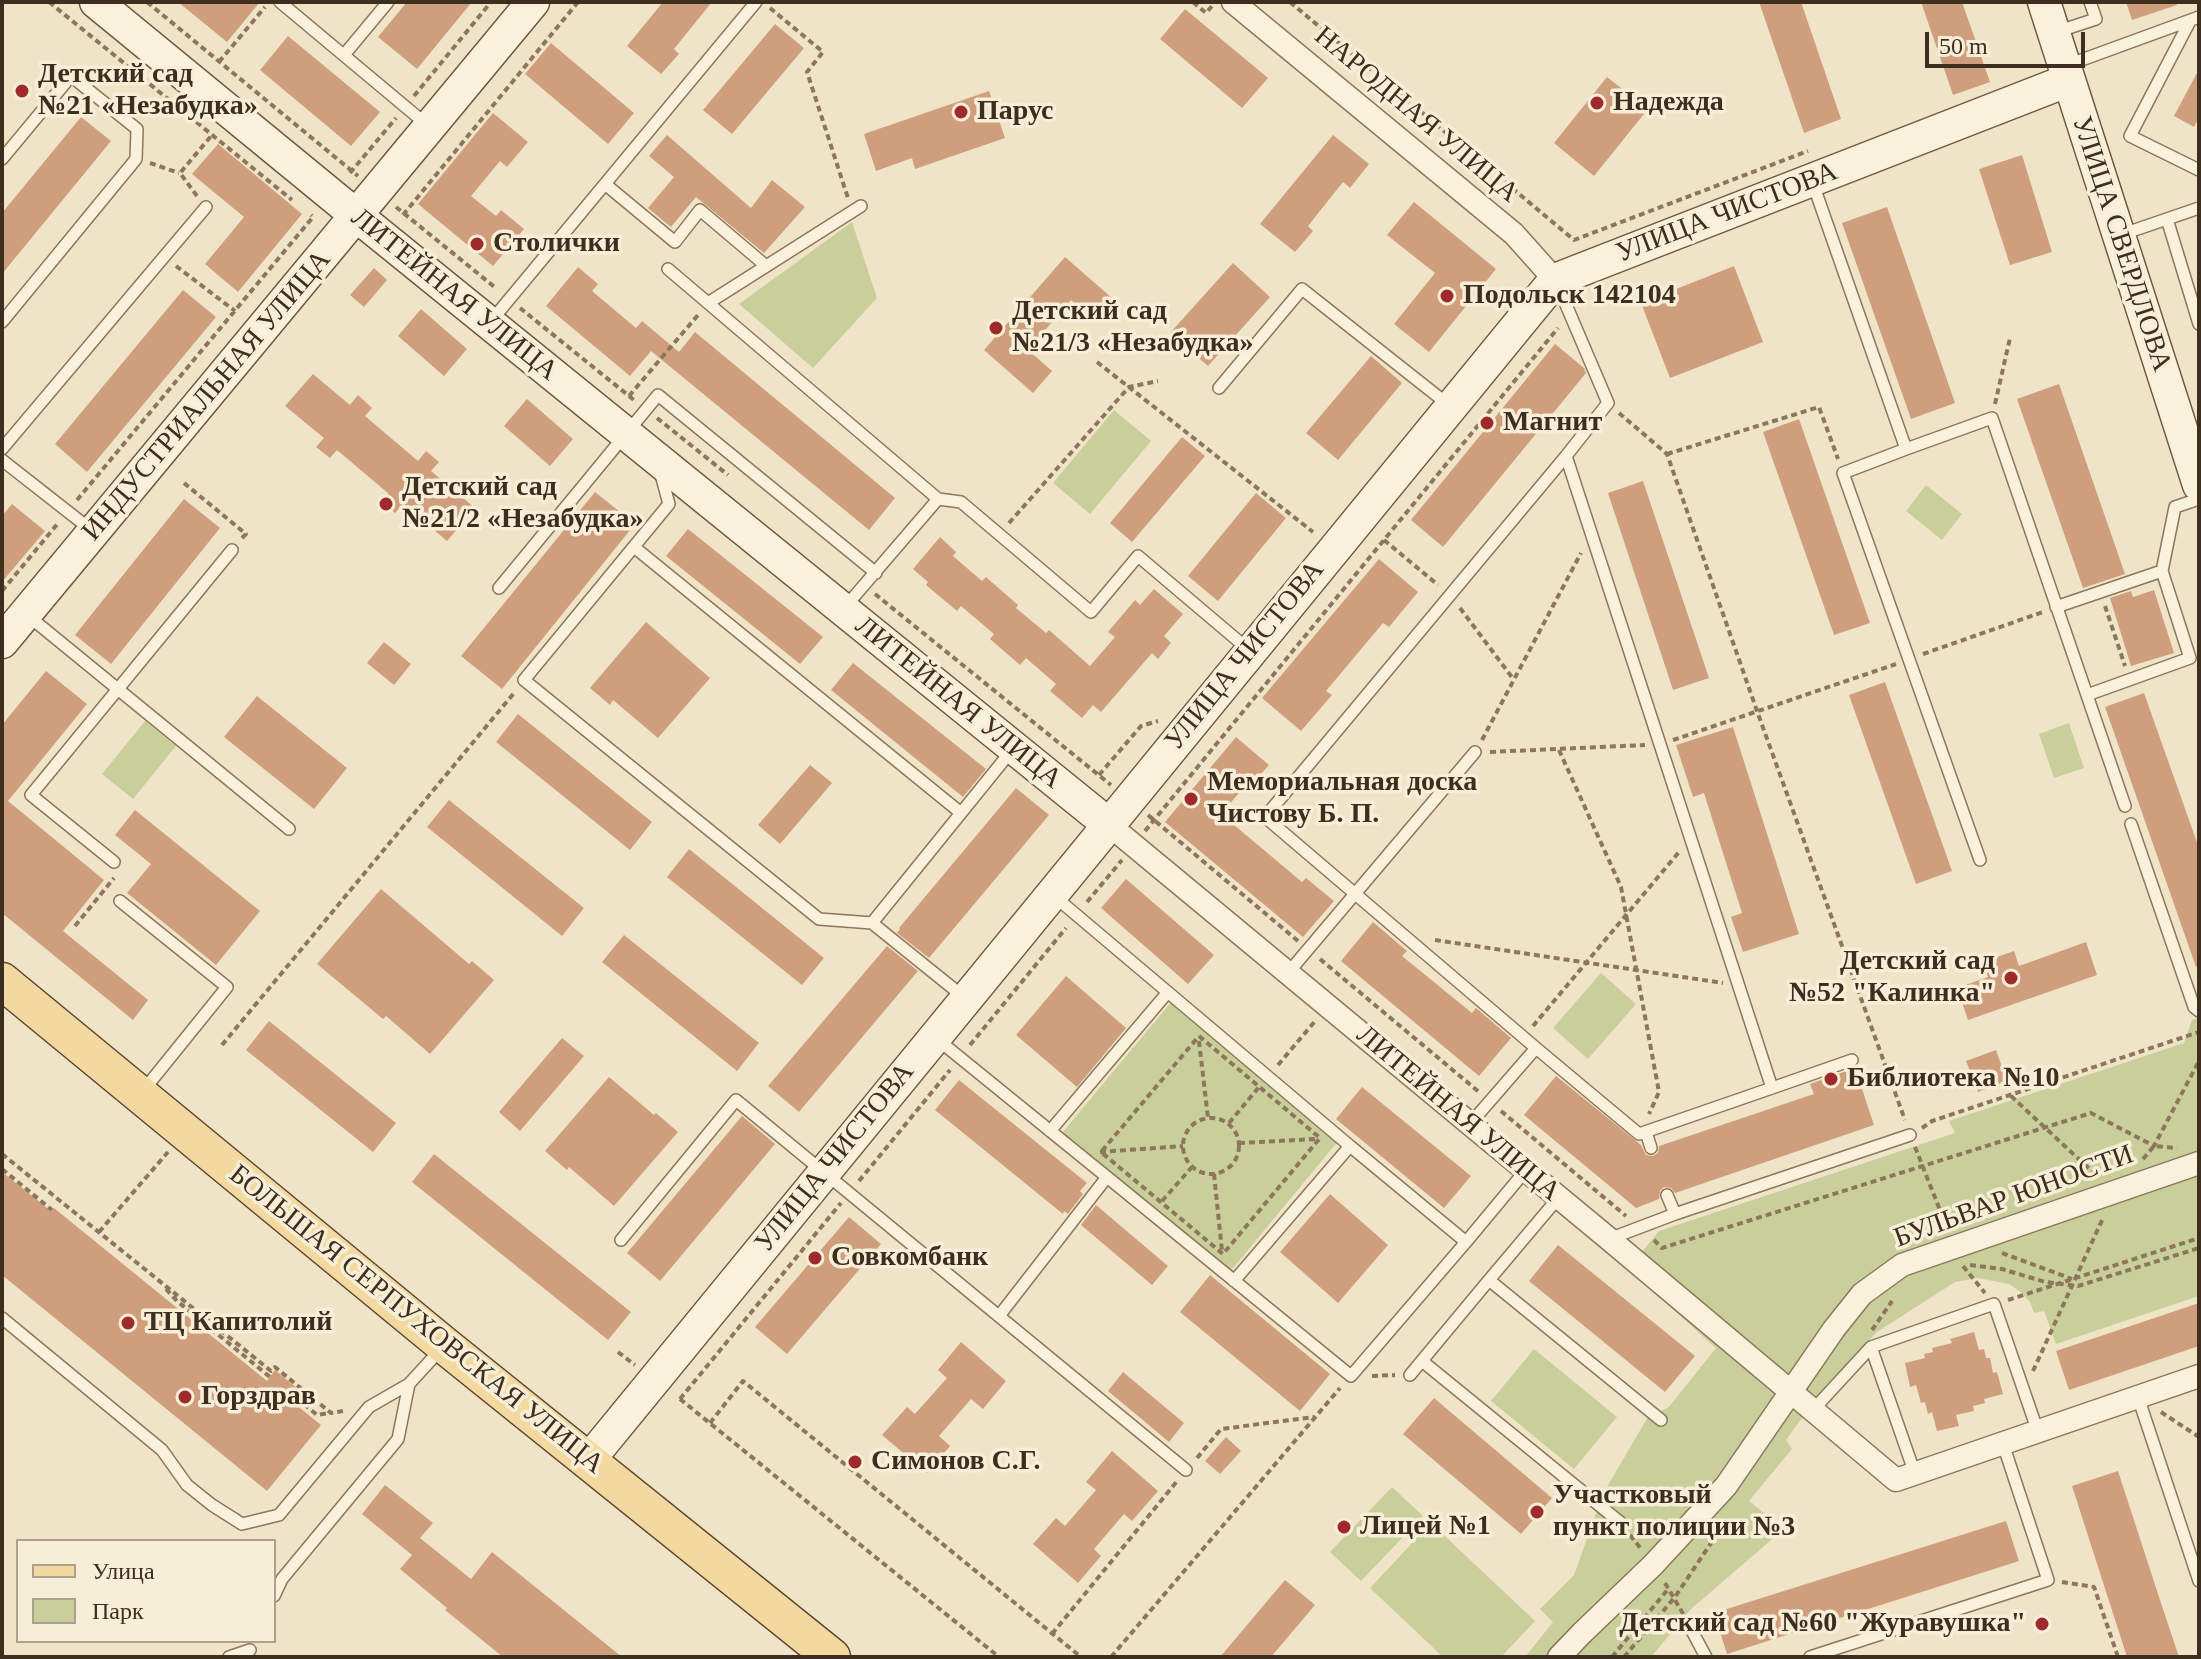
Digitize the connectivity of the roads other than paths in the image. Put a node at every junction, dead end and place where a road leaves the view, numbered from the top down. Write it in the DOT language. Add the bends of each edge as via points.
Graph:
graph roads {
  1 [pos="96,2"];
  2 [pos="280,2"];
  3 [pos="388,2"];
  4 [pos="533,2"];
  5 [pos="756,2"];
  6 [pos="1233,2"];
  7 [pos="2044,2"];
  8 [pos="2090,2"];
  9 [pos="2194,19"];
  10 [pos="2054,32"];
  11 [pos="344,55"];
  12 [pos="2067,73"];
  13 [pos="430,127"];
  14 [pos="2,159"];
  15 [pos="2199,170"];
  16 [pos="1812,181"];
  17 [pos="605,184"];
  18 [pos="206,207"];
  19 [pos="2199,208"];
  20 [pos="856,209"];
  21 [pos="357,216"];
  22 [pos="2167,219"];
  23 [pos="2119,235"];
  24 [pos="765,265"];
  25 [pos="668,269"];
  26 [pos="1555,280"];
  27 [pos="708,303"];
  28 [pos="500,311"];
  29 [pos="2,322"];
  30 [pos="2199,324"];
  31 [pos="1219,388"];
  32 [pos="1451,407"];
  33 [pos="637,422"];
  34 [pos="2,449"];
  35 [pos="1906,449"];
  36 [pos="1566,456"];
  37 [pos="657,459"];
  38 [pos="2,460"];
  39 [pos="2199,485"];
  40 [pos="938,499"];
  41 [pos="2199,499"];
  42 [pos="93,532"];
  43 [pos="634,547"];
  44 [pos="232,550"];
  45 [pos="2162,571"];
  46 [pos="876,573"];
  47 [pos="499,588"];
  48 [pos="2056,607"];
  49 [pos="843,609"];
  50 [pos="26,614"];
  51 [pos="2,642"];
  52 [pos="1250,651"];
  53 [pos="118,689"];
  54 [pos="2087,695"];
  55 [pos="1014,748"];
  56 [pos="1475,752"];
  57 [pos="2125,806"];
  58 [pos="961,813"];
  59 [pos="1108,824"];
  60 [pos="2131,824"];
  61 [pos="289,829"];
  62 [pos="1980,860"];
  63 [pos="114,862"];
  64 [pos="1355,893"];
  65 [pos="1051,894"];
  66 [pos="120,901"];
  67 [pos="872,923"];
  68 [pos="1288,973"];
  69 [pos="9,992"];
  70 [pos="1168,992"];
  71 [pos="965,999"];
  72 [pos="2199,1011"];
  73 [pos="934,1037"];
  74 [pos="1536,1048"];
  75 [pos="1852,1060"];
  76 [pos="1772,1088"];
  77 [pos="140,1094"];
  78 [pos="1470,1124"];
  79 [pos="1050,1131"];
  80 [pos="1642,1133"];
  81 [pos="1910,1135"];
  82 [pos="1350,1146"];
  83 [pos="1651,1148"];
  84 [pos="2192,1156"];
  85 [pos="1526,1170"];
  86 [pos="824,1172"];
  87 [pos="1107,1177"];
  88 [pos="1667,1195"];
  89 [pos="1559,1197"];
  90 [pos="1675,1214"];
  91 [pos="1609,1239"];
  92 [pos="621,1240"];
  93 [pos="1466,1242"];
  94 [pos="1230,1277"];
  95 [pos="1489,1280"];
  96 [pos="999,1316"];
  97 [pos="2,1318"];
  98 [pos="444,1345"];
  99 [pos="1871,1347"];
  100 [pos="1422,1361"];
  101 [pos="1410,1375"];
  102 [pos="2199,1376"];
  103 [pos="409,1384"];
  104 [pos="1791,1391"];
  105 [pos="2138,1397"];
  106 [pos="1813,1410"];
  107 [pos="1661,1420"];
  108 [pos="2038,1432"];
  109 [pos="2003,1444"];
  110 [pos="588,1461"];
  111 [pos="1186,1470"];
  112 [pos="1915,1474"];
  113 [pos="1621,1523"];
  114 [pos="2199,1581"];
  115 [pos="276,1592"];
  116 [pos="1692,1631"];
  117 [pos="252,1649"];
  118 [pos="229,1657"];
  119 [pos="832,1657"];
  120 [pos="1559,1657"];
  121 [pos="1706,1657"];
  122 [pos="1810,1657"];
  1 -- 21 [label="street, ЛИТЕЙНАЯ УЛИЦА"];
  2 -- 11 [label="lane"];
  3 -- 11 [label="lane"];
  4 -- 13 [label="street, ИНДУСТРИАЛЬНАЯ УЛИЦА"];
  5 -- 17 [label="lane"];
  6 -- 26 [label="street, НАРОДНАЯ УЛИЦА" via="1514,234"];
  7 -- 10 [label="street, УЛИЦА СВЕРДЛОВА"];
  8 -- 10 [label="lane" via="2096,19"];
  9 -- 12 [label="lane"];
  9 -- 15 [label="lane" via="2130,136"];
  10 -- 12 [label="street, УЛИЦА СВЕРДЛОВА"];
  11 -- 13 [label="lane"];
  12 -- 16 [label="street, УЛИЦА ЧИСТОВА"];
  12 -- 23 [label="street, УЛИЦА СВЕРДЛОВА"];
  13 -- 21 [label="street, ИНДУСТРИАЛЬНАЯ УЛИЦА"];
  14 -- 29 [label="lane" via="71,76 137,129 136,159"];
  16 -- 26 [label="street, УЛИЦА ЧИСТОВА"];
  16 -- 35 [label="lane"];
  17 -- 24 [label="lane" via="675,242 700,210"];
  17 -- 28 [label="lane"];
  18 -- 34 [label="lane"];
  19 -- 22 [label="lane"];
  20 -- 24 [label="lane"];
  21 -- 28 [label="street, ЛИТЕЙНАЯ УЛИЦА"];
  21 -- 42 [label="street, ИНДУСТРИАЛЬНАЯ УЛИЦА"];
  22 -- 23 [label="lane"];
  22 -- 30 [label="lane"];
  23 -- 39 [label="street, УЛИЦА СВЕРДЛОВА"];
  24 -- 27 [label="lane"];
  25 -- 27 [label="lane"];
  26 -- 32 [label="street, УЛИЦА ЧИСТОВА"];
  26 -- 36 [label="lane" via="1608,403"];
  27 -- 40 [label="lane"];
  28 -- 33 [label="street, ЛИТЕЙНАЯ УЛИЦА"];
  31 -- 32 [label="lane" via="1302,289"];
  32 -- 52 [label="street, УЛИЦА ЧИСТОВА"];
  33 -- 37 [label="street, ЛИТЕЙНАЯ УЛИЦА"];
  33 -- 46 [label="lane" via="658,395"];
  33 -- 47 [label="lane"];
  35 -- 48 [label="lane" via="1992,418"];
  35 -- 62 [label="lane" via="1843,473"];
  36 -- 64 [label="lane" via="1265,817"];
  36 -- 76 [label="lane"];
  37 -- 43 [label="lane" via="669,504"];
  37 -- 49 [label="street, ЛИТЕЙНАЯ УЛИЦА"];
  38 -- 42 [label="lane"];
  40 -- 46 [label="lane"];
  40 -- 52 [label="lane" via="961,502 1091,612 1138,556"];
  41 -- 45 [label="lane" via="2175,507"];
  42 -- 50 [label="street, ИНДУСТРИАЛЬНАЯ УЛИЦА"];
  43 -- 58 [label="lane"];
  43 -- 67 [label="lane" via="524,680 819,919"];
  44 -- 53 [label="lane"];
  45 -- 48 [label="lane"];
  45 -- 54 [label="lane" via="2190,658"];
  46 -- 49 [label="lane"];
  48 -- 54 [label="lane"];
  49 -- 55 [label="street, ЛИТЕЙНАЯ УЛИЦА"];
  50 -- 51 [label="street, ИНДУСТРИАЛЬНАЯ УЛИЦА"];
  50 -- 53 [label="lane"];
  52 -- 59 [label="street, УЛИЦА ЧИСТОВА"];
  53 -- 61 [label="lane"];
  53 -- 63 [label="lane" via="31,795"];
  54 -- 57 [label="lane"];
  55 -- 58 [label="lane"];
  55 -- 59 [label="street, ЛИТЕЙНАЯ УЛИЦА"];
  56 -- 64 [label="lane"];
  58 -- 67 [label="lane"];
  59 -- 65 [label="street, УЛИЦА ЧИСТОВА"];
  59 -- 68 [label="street, ЛИТЕЙНАЯ УЛИЦА"];
  60 -- 72 [label="lane"];
  64 -- 68 [label="lane"];
  64 -- 74 [label="lane"];
  65 -- 70 [label="lane"];
  65 -- 71 [label="street, УЛИЦА ЧИСТОВА"];
  66 -- 77 [label="lane" via="227,987"];
  67 -- 71 [label="lane"];
  68 -- 78 [label="street, ЛИТЕЙНАЯ УЛИЦА"];
  69 -- 77 [label="main road, БОЛЬШАЯ СЕРПУХОВСКАЯ УЛИЦА"];
  70 -- 79 [label="lane"];
  70 -- 82 [label="lane"];
  71 -- 73 [label="street, УЛИЦА ЧИСТОВА"];
  73 -- 79 [label="lane"];
  73 -- 86 [label="street, УЛИЦА ЧИСТОВА"];
  74 -- 78 [label="lane"];
  74 -- 80 [label="lane"];
  75 -- 76 [label="lane"];
  76 -- 80 [label="lane"];
  77 -- 98 [label="main road, БОЛЬШАЯ СЕРПУХОВСКАЯ УЛИЦА"];
  78 -- 85 [label="street, ЛИТЕЙНАЯ УЛИЦА"];
  79 -- 87 [label="lane"];
  80 -- 83 [label="lane"];
  81 -- 90 [label="lane"];
  82 -- 93 [label="lane"];
  82 -- 94 [label="lane"];
  84 -- 104 [label="street, БУЛЬВАР ЮНОСТИ" via="2115,1192 1902,1265 1862,1294"];
  85 -- 89 [label="street, ЛИТЕЙНАЯ УЛИЦА"];
  85 -- 93 [label="lane"];
  86 -- 92 [label="lane" via="736,1100"];
  86 -- 96 [label="lane"];
  86 -- 110 [label="street, УЛИЦА ЧИСТОВА"];
  87 -- 94 [label="lane"];
  87 -- 96 [label="lane"];
  88 -- 90 [label="lane"];
  89 -- 91 [label="street, ЛИТЕЙНАЯ УЛИЦА"];
  89 -- 95 [label="lane"];
  90 -- 91 [label="lane"];
  91 -- 104 [label="street, ЛИТЕЙНАЯ УЛИЦА"];
  93 -- 94 [label="lane" via="1351,1376"];
  95 -- 100 [label="lane"];
  95 -- 107 [label="lane"];
  96 -- 111 [label="lane"];
  97 -- 103 [label="lane" via="162,1450 187,1485 242,1524 279,1515 369,1407"];
  98 -- 103 [label="lane"];
  98 -- 110 [label="main road, БОЛЬШАЯ СЕРПУХОВСКАЯ УЛИЦА"];
  99 -- 106 [label="lane"];
  99 -- 108 [label="lane" via="1994,1304"];
  99 -- 112 [label="lane"];
  100 -- 101 [label="lane"];
  100 -- 113 [label="lane"];
  102 -- 105 [label="street"];
  103 -- 115 [label="lane" via="398,1439"];
  104 -- 106 [label="street, ЛИТЕЙНАЯ УЛИЦА"];
  104 -- 120 [label="street, БУЛЬВАР ЮНОСТИ" via="1726,1486"];
  105 -- 108 [label="street"];
  105 -- 114 [label="lane"];
  106 -- 112 [label="street, ЛИТЕЙНАЯ УЛИЦА" via="1896,1480"];
  108 -- 109 [label="street"];
  109 -- 112 [label="street"];
  109 -- 122 [label="lane" via="2048,1580"];
  110 -- 119 [label="main road, БОЛЬШАЯ СЕРПУХОВСКАЯ УЛИЦА"];
  116 -- 121 [label="lane"];
  117 -- 118 [label="lane"];
}
